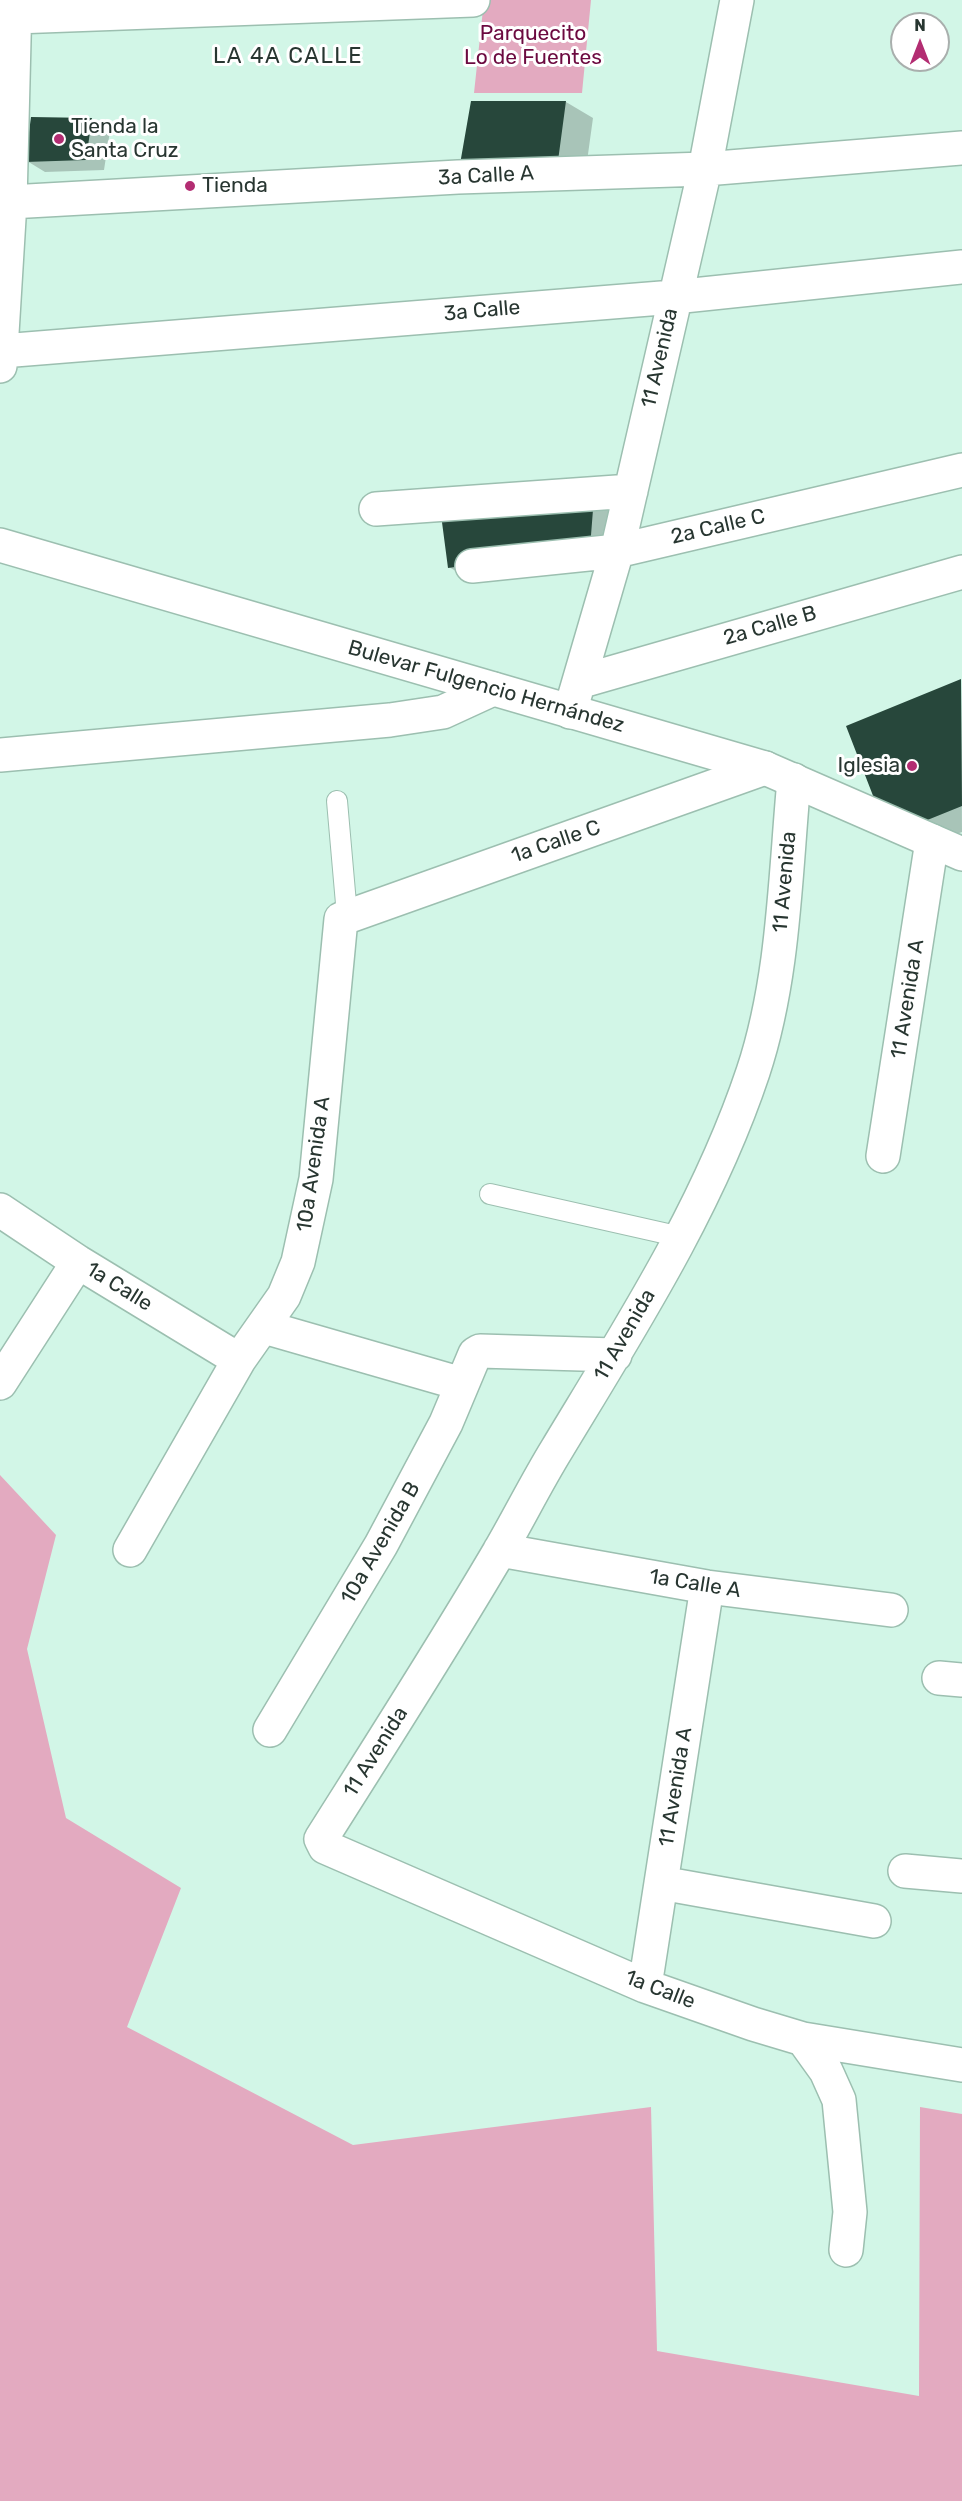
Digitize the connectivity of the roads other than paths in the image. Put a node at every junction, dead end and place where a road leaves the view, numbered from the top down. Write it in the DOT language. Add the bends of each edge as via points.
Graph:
graph roads {
  1 [pos="473,0"];
  2 [pos="737,0"];
  3 [pos="15,9"];
  4 [pos="962,148"];
  5 [pos="705,169"];
  6 [pos="10,202"];
  7 [pos="962,267"];
  8 [pos="674,297"];
  9 [pos="1,358"];
  10 [pos="962,470"];
  11 [pos="630,491"];
  12 [pos="376,508"];
  13 [pos="0,545"];
  14 [pos="617,551"];
  15 [pos="472,566"];
  16 [pos="962,572"];
  17 [pos="493,689"];
  18 [pos="574,697"];
  19 [pos="0,755"];
  20 [pos="780,774"];
  21 [pos="337,801"];
  22 [pos="932,841"];
  23 [pos="962,854"];
  24 [pos="347,915"];
  25 [pos="883,1156"];
  26 [pos="490,1194"];
  27 [pos="0,1210"];
  28 [pos="681,1237"];
  29 [pos="78,1262"];
  30 [pos="264,1327"];
  31 [pos="615,1355"];
  32 [pos="239,1360"];
  33 [pos="0,1383"];
  34 [pos="462,1384"];
  35 [pos="130,1550"];
  36 [pos="500,1550"];
  37 [pos="707,1587"];
  38 [pos="891,1610"];
  39 [pos="270,1730"];
  40 [pos="321,1839"];
  41 [pos="905,1871"];
  42 [pos="962,1876"];
  43 [pos="661,1883"];
  44 [pos="874,1921"];
  45 [pos="645,1986"];
  46 [pos="803,2039"];
  47 [pos="962,2065"];
  48 [pos="846,2250"];
  1 -- 3 [label="street"];
  2 -- 5 [label="street, 11 Avenida"];
  3 -- 6 [label="street"];
  4 -- 5 [label="street, 3a Calle A"];
  5 -- 6 [label="street, 3a Calle A" via="481,176"];
  5 -- 8 [label="street, 11 Avenida"];
  6 -- 9 [label="street"];
  7 -- 8 [label="street, 3a Calle"];
  8 -- 9 [label="street, 3a Calle"];
  8 -- 11 [label="street, 11 Avenida"];
  10 -- 14 [label="street, 2a Calle C"];
  11 -- 12 [label="street"];
  11 -- 14 [label="street, 11 Avenida"];
  13 -- 17 [label="street, Bulevar Fulgencio Hernández"];
  14 -- 15 [label="street, 2a Calle C"];
  14 -- 18 [label="street, 11 Avenida"];
  16 -- 18 [label="street, 2a Calle B"];
  17 -- 18 [label="street, Bulevar Fulgencio Hernández"];
  17 -- 19 [label="street" via="443,712 390,720"];
  18 -- 20 [label="street, Bulevar Fulgencio Hernández"];
  20 -- 22 [label="street, Bulevar Fulgencio Hernández"];
  20 -- 24 [label="street, 1a Calle C"];
  20 -- 28 [label="street, 11 Avenida" via="777,964 768,1014 754,1071 728,1139"];
  21 -- 24 [label="lane"];
  22 -- 23 [label="street, Bulevar Fulgencio Hernández"];
  22 -- 25 [label="street, 11 Avenida A"];
  24 -- 30 [label="street, 10a Avenida A" via="339,926 309,1221 292,1280"];
  26 -- 28 [label="lane"];
  27 -- 29 [label="street, 1a Calle"];
  28 -- 31 [label="street, 11 Avenida"];
  29 -- 32 [label="street, 1a Calle"];
  29 -- 33 [label="street"];
  30 -- 32 [label="street, 10a Avenida A"];
  30 -- 34 [label="street"];
  31 -- 34 [label="street, 10a Avenida B" via="480,1351"];
  31 -- 36 [label="street, 11 Avenida"];
  32 -- 35 [label="street, 10a Avenida A"];
  34 -- 39 [label="street, 10a Avenida B" via="441,1433 381,1545"];
  36 -- 37 [label="street, 1a Calle A"];
  36 -- 40 [label="street, 11 Avenida"];
  37 -- 38 [label="street, 1a Calle A"];
  37 -- 43 [label="street, 11 Avenida A"];
  40 -- 45 [label="street, 1a Calle" via="325,1847"];
  41 -- 42 [label="street"];
  43 -- 44 [label="street"];
  43 -- 45 [label="street, 11 Avenida A"];
  45 -- 46 [label="street, 1a Calle"];
  46 -- 47 [label="street, 1a Calle"];
  46 -- 48 [label="street" via="826,2071 839,2100 850,2212"];
}
